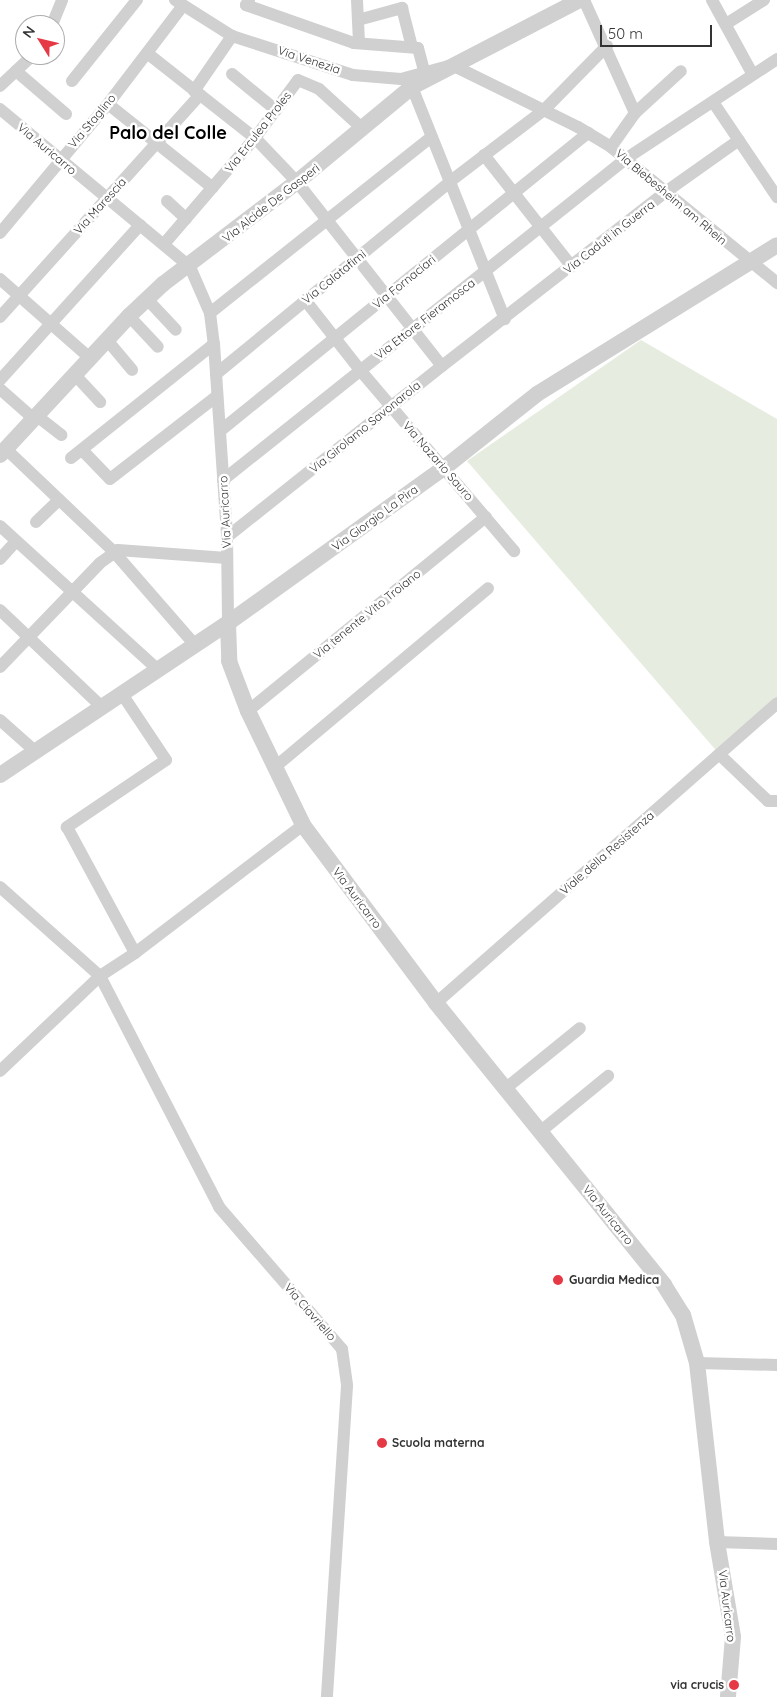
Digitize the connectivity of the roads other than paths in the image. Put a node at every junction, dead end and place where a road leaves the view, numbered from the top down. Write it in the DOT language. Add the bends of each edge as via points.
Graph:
graph roads {
  1 [pos="62,0"];
  2 [pos="138,0"];
  3 [pos="249,0"];
  4 [pos="357,0"];
  5 [pos="712,0"];
  6 [pos="764,0"];
  7 [pos="576,1"];
  8 [pos="178,4"];
  9 [pos="56,15"];
  10 [pos="358,20"];
  11 [pos="726,24"];
  12 [pos="232,36"];
  13 [pos="359,43"];
  14 [pos="607,46"];
  15 [pos="412,47"];
  16 [pos="147,53"];
  17 [pos="777,59"];
  18 [pos="22,65"];
  19 [pos="452,66"];
  20 [pos="16,71"];
  21 [pos="681,71"];
  22 [pos="424,72"];
  23 [pos="232,74"];
  24 [pos="753,75"];
  25 [pos="72,81"];
  26 [pos="0,86"];
  27 [pos="412,87"];
  28 [pos="197,93"];
  29 [pos="712,102"];
  30 [pos="108,104"];
  31 [pos="0,109"];
  32 [pos="276,110"];
  33 [pos="544,110"];
  34 [pos="635,113"];
  35 [pos="66,114"];
  36 [pos="363,129"];
  37 [pos="588,133"];
  38 [pos="431,137"];
  39 [pos="254,138"];
  40 [pos="739,140"];
  41 [pos="158,145"];
  42 [pos="611,146"];
  43 [pos="484,155"];
  44 [pos="627,158"];
  45 [pos="59,160"];
  46 [pos="452,180"];
  47 [pos="298,182"];
  48 [pos="213,188"];
  49 [pos="667,191"];
  50 [pos="515,193"];
  51 [pos="777,197"];
  52 [pos="107,199"];
  53 [pos="166,201"];
  54 [pos="186,219"];
  55 [pos="326,219"];
  56 [pos="140,225"];
  57 [pos="541,227"];
  58 [pos="470,228"];
  59 [pos="0,234"];
  60 [pos="164,244"];
  61 [pos="777,245"];
  62 [pos="357,258"];
  63 [pos="751,263"];
  64 [pos="190,267"];
  65 [pos="572,267"];
  66 [pos="486,271"];
  67 [pos="0,279"];
  68 [pos="777,283"];
  69 [pos="19,296"];
  70 [pos="387,296"];
  71 [pos="147,299"];
  72 [pos="305,300"];
  73 [pos="210,313"];
  74 [pos="129,316"];
  75 [pos="0,317"];
  76 [pos="504,319"];
  77 [pos="51,324"];
  78 [pos="412,328"];
  79 [pos="176,330"];
  80 [pos="335,339"];
  81 [pos="107,340"];
  82 [pos="214,344"];
  83 [pos="158,347"];
  84 [pos="90,358"];
  85 [pos="442,366"];
  86 [pos="132,370"];
  87 [pos="360,370"];
  88 [pos="216,374"];
  89 [pos="74,376"];
  90 [pos="0,380"];
  91 [pos="0,390"];
  92 [pos="218,396"];
  93 [pos="100,402"];
  94 [pos="391,407"];
  95 [pos="35,418"];
  96 [pos="220,431"];
  97 [pos="61,435"];
  98 [pos="3,452"];
  99 [pos="444,468"];
  100 [pos="223,480"];
  101 [pos="59,500"];
  102 [pos="486,516"];
  103 [pos="36,522"];
  104 [pos="0,526"];
  105 [pos="227,537"];
  106 [pos="16,541"];
  107 [pos="514,551"];
  108 [pos="114,552"];
  109 [pos="227,558"];
  110 [pos="0,559"];
  111 [pos="488,588"];
  112 [pos="73,592"];
  113 [pos="0,610"];
  114 [pos="228,623"];
  115 [pos="29,638"];
  116 [pos="195,645"];
  117 [pos="0,667"];
  118 [pos="157,669"];
  119 [pos="122,694"];
  120 [pos="777,703"];
  121 [pos="103,708"];
  122 [pos="248,711"];
  123 [pos="0,720"];
  124 [pos="34,751"];
  125 [pos="720,755"];
  126 [pos="275,767"];
  127 [pos="0,775"];
  128 [pos="777,801"];
  129 [pos="303,825"];
  130 [pos="0,887"];
  131 [pos="135,953"];
  132 [pos="100,976"];
  133 [pos="436,1003"];
  134 [pos="580,1028"];
  135 [pos="0,1071"];
  136 [pos="608,1076"];
  137 [pos="506,1088"];
  138 [pos="541,1131"];
  139 [pos="697,1363"];
  140 [pos="777,1365"];
  141 [pos="716,1542"];
  142 [pos="777,1544"];
  143 [pos="327,1697"];
  144 [pos="728,1697"];
  1 -- 9 [label="street"];
  2 -- 25 [label="street"];
  3 -- 13 [label="street" via="246,5"];
  4 -- 10 [label="street"];
  5 -- 11 [label="street"];
  6 -- 11 [label="street"];
  7 -- 14 [label="street"];
  7 -- 19 [label="street, Via Alcide De Gasperi"];
  8 -- 12 [label="street, Via Venezia"];
  8 -- 16 [label="street, Via Staglino"];
  10 -- 13 [label="street"];
  10 -- 15 [label="street" via="402,8"];
  11 -- 24 [label="street"];
  12 -- 22 [label="street, Via Venezia" via="353,75 400,79"];
  12 -- 28 [label="street, Via Marescia"];
  13 -- 15 [label="street"];
  14 -- 33 [label="street, Via Calatafimi"];
  14 -- 34 [label="street"];
  15 -- 22 [label="street" via="418,48"];
  16 -- 28 [label="street"];
  16 -- 30 [label="street, Via Staglino"];
  17 -- 24 [label="street, Via Ettore Fieramosca"];
  18 -- 20 [label="street"];
  19 -- 22 [label="street, Via Venezia"];
  19 -- 27 [label="street, Via Alcide De Gasperi"];
  19 -- 33 [label="street, Via Biebesheim am Rhein"];
  20 -- 26 [label="street"];
  20 -- 35 [label="street"];
  21 -- 34 [label="street"];
  23 -- 32 [label="street"];
  24 -- 29 [label="street, Via Ettore Fieramosca"];
  27 -- 36 [label="street, Via Alcide De Gasperi"];
  27 -- 38 [label="street"];
  28 -- 39 [label="street"];
  28 -- 41 [label="street, Via Marescia"];
  29 -- 40 [label="street"];
  29 -- 44 [label="street, Via Ettore Fieramosca"];
  30 -- 41 [label="street"];
  30 -- 45 [label="street, Via Staglino"];
  31 -- 45 [label="street, Via Auricarro"];
  32 -- 36 [label="street, Via Erculea Proles" via="298,80 319,89"];
  32 -- 39 [label="street, Via Erculea Proles"];
  33 -- 37 [label="street, Via Biebesheim am Rhein"];
  33 -- 43 [label="street, Via Calatafimi"];
  34 -- 42 [label="street"];
  36 -- 47 [label="street, Via Alcide De Gasperi"];
  37 -- 42 [label="street, Via Biebesheim am Rhein"];
  37 -- 50 [label="street, Via Fornaciari"];
  38 -- 46 [label="street"];
  38 -- 55 [label="street"];
  39 -- 47 [label="street"];
  39 -- 48 [label="street, Via Erculea Proles"];
  40 -- 49 [label="street, Via Caduti in Guerra"];
  40 -- 51 [label="street"];
  41 -- 48 [label="street"];
  41 -- 52 [label="street, Via Marescia"];
  42 -- 44 [label="street, Via Biebesheim am Rhein"];
  43 -- 46 [label="street, Via Calatafimi"];
  43 -- 50 [label="street"];
  44 -- 49 [label="street, Via Biebesheim am Rhein"];
  44 -- 57 [label="street, Via Ettore Fieramosca"];
  45 -- 52 [label="street, Via Auricarro"];
  45 -- 59 [label="street, Via Staglino"];
  46 -- 58 [label="street"];
  46 -- 62 [label="street, Via Calatafimi"];
  47 -- 55 [label="street"];
  47 -- 64 [label="street, Via Alcide De Gasperi"];
  48 -- 54 [label="street, Via Erculea Proles"];
  49 -- 63 [label="street, Via Biebesheim am Rhein"];
  49 -- 65 [label="street, Via Caduti in Guerra"];
  50 -- 57 [label="street"];
  50 -- 58 [label="street, Via Fornaciari"];
  52 -- 56 [label="street, Via Auricarro"];
  52 -- 69 [label="street, Via Marescia"];
  53 -- 54 [label="street"];
  54 -- 60 [label="street, Via Erculea Proles"];
  55 -- 62 [label="street"];
  55 -- 73 [label="street"];
  56 -- 60 [label="street, Via Auricarro"];
  56 -- 77 [label="street"];
  57 -- 65 [label="street"];
  57 -- 66 [label="street, Via Ettore Fieramosca"];
  58 -- 66 [label="street"];
  58 -- 70 [label="street, Via Fornaciari"];
  60 -- 64 [label="street, Via Auricarro"];
  61 -- 63 [label="street, Via Giorgio La Pira"];
  62 -- 70 [label="street"];
  62 -- 72 [label="street, Via Calatafimi"];
  63 -- 68 [label="street, Via Biebesheim am Rhein"];
  63 -- 99 [label="street, Via Giorgio La Pira" via="537,394"];
  64 -- 71 [label="street, Via Alcide De Gasperi"];
  64 -- 73 [label="street, Via Auricarro"];
  65 -- 76 [label="street, Via Caduti in Guerra"];
  66 -- 76 [label="street"];
  66 -- 78 [label="street, Via Ettore Fieramosca"];
  67 -- 69 [label="street"];
  69 -- 75 [label="street, Via Marescia"];
  69 -- 77 [label="street"];
  70 -- 78 [label="street"];
  70 -- 80 [label="street, Via Fornaciari"];
  71 -- 74 [label="street, Via Alcide De Gasperi"];
  71 -- 79 [label="street"];
  72 -- 80 [label="street, Via Nazario Sauro"];
  72 -- 88 [label="street, Via Calatafimi"];
  73 -- 82 [label="street, Via Auricarro"];
  74 -- 81 [label="street, Via Alcide De Gasperi"];
  74 -- 83 [label="street"];
  76 -- 85 [label="street, Via Girolamo Savonarola"];
  77 -- 84 [label="street"];
  77 -- 90 [label="street"];
  78 -- 85 [label="street"];
  78 -- 87 [label="street, Via Ettore Fieramosca"];
  80 -- 87 [label="street, Via Nazario Sauro"];
  80 -- 96 [label="street, Via Fornaciari"];
  81 -- 84 [label="street, Via Alcide De Gasperi"];
  81 -- 86 [label="street"];
  82 -- 88 [label="street, Via Auricarro"];
  82 -- 92 [label="street" via="76,454 110,479"];
  84 -- 89 [label="street, Via Alcide De Gasperi"];
  85 -- 94 [label="street, Via Girolamo Savonarola"];
  87 -- 94 [label="street, Via Nazario Sauro"];
  87 -- 100 [label="street, Via Ettore Fieramosca"];
  88 -- 92 [label="street, Via Auricarro"];
  89 -- 93 [label="street"];
  89 -- 95 [label="street, Via Alcide De Gasperi"];
  91 -- 95 [label="street"];
  92 -- 96 [label="street, Via Auricarro"];
  94 -- 99 [label="street, Via Nazario Sauro"];
  94 -- 105 [label="street, Via Girolamo Savonarola"];
  95 -- 97 [label="street"];
  95 -- 98 [label="street, Via Alcide De Gasperi"];
  96 -- 100 [label="street, Via Auricarro"];
  98 -- 101 [label="street"];
  99 -- 102 [label="street, Via Nazario Sauro"];
  99 -- 114 [label="street, Via Giorgio La Pira"];
  100 -- 105 [label="street, Via Auricarro"];
  101 -- 103 [label="street"];
  101 -- 108 [label="street"];
  102 -- 107 [label="street, Via Nazario Sauro"];
  102 -- 122 [label="street, Via tenente Vito Troiano"];
  104 -- 106 [label="street"];
  105 -- 109 [label="street, Via Auricarro"];
  106 -- 110 [label="street"];
  106 -- 112 [label="street"];
  108 -- 109 [label="street" via="152,550"];
  108 -- 112 [label="street"];
  108 -- 116 [label="street"];
  109 -- 114 [label="street, Via Auricarro"];
  111 -- 126 [label="street"];
  112 -- 115 [label="street"];
  112 -- 118 [label="street"];
  113 -- 115 [label="street"];
  114 -- 116 [label="street, Via Giorgio La Pira"];
  114 -- 122 [label="street, Via Auricarro" via="229,661"];
  115 -- 117 [label="street"];
  115 -- 121 [label="street"];
  116 -- 118 [label="street, Via Giorgio La Pira"];
  118 -- 119 [label="street, Via Giorgio La Pira"];
  119 -- 121 [label="street, Via Giorgio La Pira"];
  119 -- 131 [label="street" via="166,760 67,827"];
  120 -- 125 [label="street, Viale della Resistenza"];
  121 -- 124 [label="street, Via Giorgio La Pira"];
  122 -- 126 [label="street, Via Auricarro"];
  123 -- 124 [label="street"];
  124 -- 127 [label="street, Via Giorgio La Pira"];
  125 -- 128 [label="street" via="768,801"];
  125 -- 133 [label="street, Viale della Resistenza"];
  126 -- 129 [label="street, Via Auricarro"];
  129 -- 131 [label="street"];
  129 -- 133 [label="street, Via Auricarro"];
  130 -- 132 [label="street"];
  131 -- 132 [label="street"];
  132 -- 135 [label="street"];
  132 -- 143 [label="street, Via Ciavriello" via="220,1207 342,1349 347,1386"];
  133 -- 137 [label="street, Via Auricarro"];
  134 -- 137 [label="street"];
  136 -- 138 [label="street"];
  137 -- 138 [label="street, Via Auricarro"];
  138 -- 139 [label="street, Via Auricarro" via="664,1285 683,1314"];
  139 -- 140 [label="street"];
  139 -- 141 [label="street, Via Auricarro"];
  141 -- 142 [label="street"];
  141 -- 144 [label="street, Via Auricarro" via="733,1637"];
}
